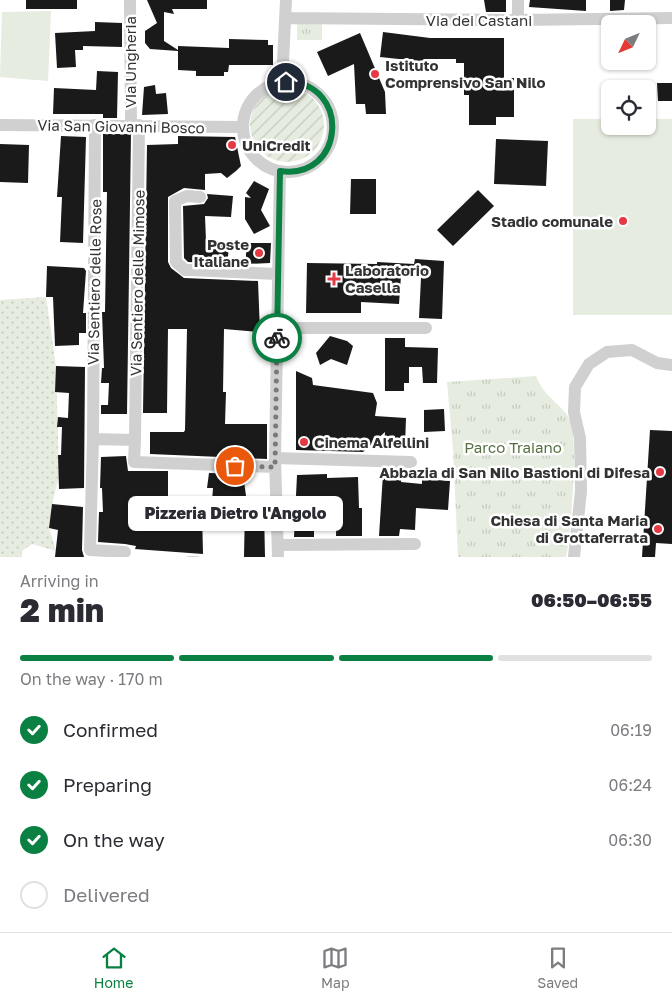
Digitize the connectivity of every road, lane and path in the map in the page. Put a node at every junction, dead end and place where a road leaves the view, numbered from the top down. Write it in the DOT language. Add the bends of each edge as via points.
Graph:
graph roads {
  1 [pos="130,0"];
  2 [pos="286,0"];
  3 [pos="518,0"];
  4 [pos="285,18"];
  5 [pos="672,18"];
  6 [pos="518,20"];
  7 [pos="282,82"];
  8 [pos="96,124"];
  9 [pos="0,125"];
  10 [pos="135,125"];
  11 [pos="243,127"];
  12 [pos="280,171"];
  13 [pos="200,196"];
  14 [pos="278,274"];
  15 [pos="278,328"];
  16 [pos="426,328"];
  17 [pos="672,365"];
  18 [pos="93,439"];
  19 [pos="135,440"];
  20 [pos="275,462"];
  21 [pos="411,462"];
  22 [pos="415,544"];
  23 [pos="278,551"];
  24 [pos="125,552"];
  25 [pos="574,557"];
  1 -- 10 [label="street, Via Ungheria"];
  2 -- 4 [label="street"];
  3 -- 6 [label="street"];
  4 -- 6 [label="street, Via dei Castani"];
  4 -- 7 [label="street"];
  5 -- 6 [label="street, Via dei Castani"];
  7 -- 11 [label="street" via="258,92 244,114"];
  7 -- 12 [label="street" via="303,84 321,96 331,114 333,129 330,144 316,162 296,172"];
  8 -- 9 [label="street, Via San Giovanni Bosco"];
  8 -- 10 [label="street, Via San Giovanni Bosco"];
  8 -- 18 [label="street, Via Sentiero delle Rose"];
  10 -- 11 [label="street, Via San Giovanni Bosco"];
  10 -- 19 [label="street, Via Sentiero delle Mimose"];
  11 -- 12 [label="street" via="245,142 253,156 265,166"];
  12 -- 14 [label="street"];
  13 -- 14 [label="street" via="186,196 175,202 176,262 185,270"];
  14 -- 15 [label="street"];
  15 -- 16 [label="street"];
  15 -- 20 [label="street"];
  17 -- 25 [label="street" via="657,363 632,350 607,352 589,364 575,387 581,491"];
  18 -- 19 [label="street"];
  18 -- 24 [label="street, Via Sentiero delle Rose" via="90,550"];
  19 -- 20 [label="street" via="134,462"];
  20 -- 21 [label="street"];
  20 -- 23 [label="street"];
  22 -- 23 [label="street"];
}
